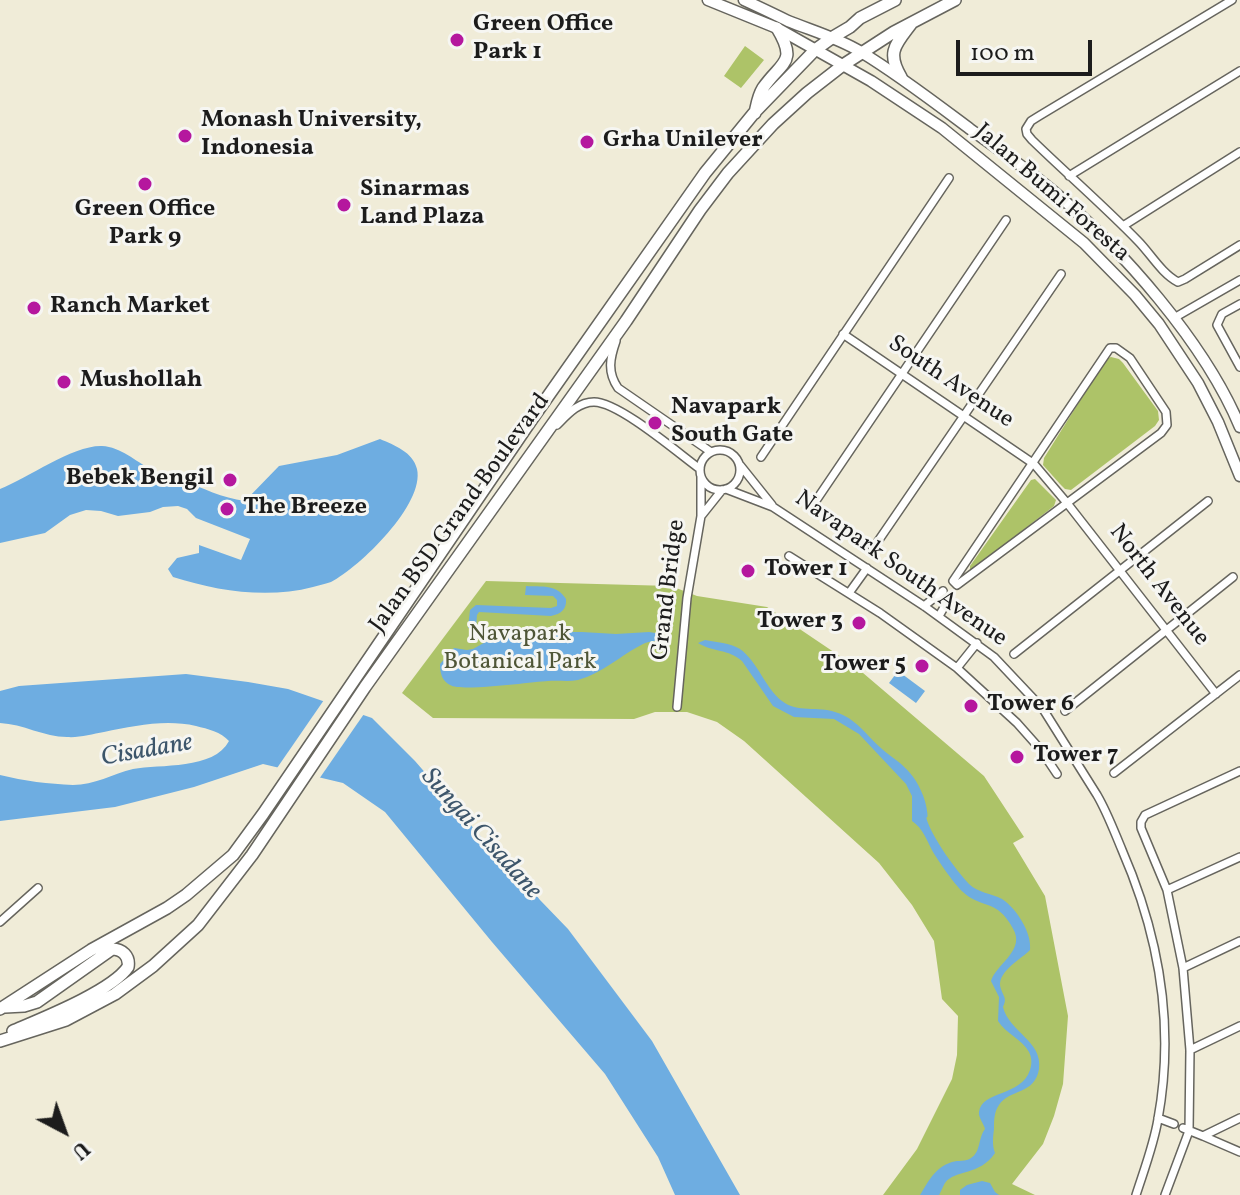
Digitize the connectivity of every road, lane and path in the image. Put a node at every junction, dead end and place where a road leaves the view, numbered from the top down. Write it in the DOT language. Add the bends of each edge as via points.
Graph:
graph roads {
  1 [pos="708,0"];
  2 [pos="744,0"];
  3 [pos="895,0"];
  4 [pos="955,0"];
  5 [pos="1232,0"];
  6 [pos="914,20"];
  7 [pos="777,28"];
  8 [pos="833,37"];
  9 [pos="815,50"];
  10 [pos="861,52"];
  11 [pos="843,65"];
  12 [pos="1240,71"];
  13 [pos="901,77"];
  14 [pos="754,113"];
  15 [pos="1240,152"];
  16 [pos="1069,176"];
  17 [pos="949,178"];
  18 [pos="1006,220"];
  19 [pos="1123,226"];
  20 [pos="1240,245"];
  21 [pos="1061,274"];
  22 [pos="1240,280"];
  23 [pos="1240,304"];
  24 [pos="1174,318"];
  25 [pos="626,321"];
  26 [pos="843,334"];
  27 [pos="1240,367"];
  28 [pos="902,375"];
  29 [pos="647,409"];
  30 [pos="963,415"];
  31 [pos="637,423"];
  32 [pos="673,426"];
  33 [pos="1240,427"];
  34 [pos="663,441"];
  35 [pos="534,450"];
  36 [pos="711,452"];
  37 [pos="761,457"];
  38 [pos="738,461"];
  39 [pos="1034,464"];
  40 [pos="701,473"];
  41 [pos="1240,476"];
  42 [pos="724,489"];
  43 [pos="1208,501"];
  44 [pos="1067,503"];
  45 [pos="773,507"];
  46 [pos="811,508"];
  47 [pos="701,516"];
  48 [pos="872,550"];
  49 [pos="789,556"];
  50 [pos="867,568"];
  51 [pos="1120,571"];
  52 [pos="1233,577"];
  53 [pos="849,593"];
  54 [pos="924,606"];
  55 [pos="939,616"];
  56 [pos="1166,630"];
  57 [pos="977,643"];
  58 [pos="1014,654"];
  59 [pos="957,668"];
  60 [pos="1240,675"];
  61 [pos="1216,694"];
  62 [pos="677,707"];
  63 [pos="1065,711"];
  64 [pos="1240,771"];
  65 [pos="1114,773"];
  66 [pos="1057,774"];
  67 [pos="1240,857"];
  68 [pos="38,888"];
  69 [pos="1167,890"];
  70 [pos="0,922"];
  71 [pos="1240,941"];
  72 [pos="1183,968"];
  73 [pos="2,1008"];
  74 [pos="1240,1026"];
  75 [pos="0,1039"];
  76 [pos="1190,1050"];
  77 [pos="1158,1118"];
  78 [pos="1240,1118"];
  79 [pos="1174,1124"];
  80 [pos="1186,1129"];
  81 [pos="1203,1136"];
  82 [pos="1240,1152"];
  83 [pos="1136,1195"];
  84 [pos="1165,1195"];
  1 -- 7 [label="main road, Jalan Bumi Foresta"];
  2 -- 8 [label="main road, Jalan Bumi Foresta"];
  3 -- 8 [label="main road, Jalan BSD Grand Boulevard"];
  4 -- 6 [label="main road, Jalan BSD Grand Boulevard"];
  5 -- 16 [label="street" via="1031,121 1027,134"];
  6 -- 10 [label="main road, Jalan BSD Grand Boulevard"];
  6 -- 13 [label="main road" via="892,54"];
  7 -- 9 [label="main road, Jalan Bumi Foresta"];
  7 -- 14 [label="main road" via="787,60 762,90"];
  8 -- 9 [label="main road, Jalan BSD Grand Boulevard"];
  8 -- 10 [label="main road, Jalan Bumi Foresta"];
  9 -- 11 [label="main road, Jalan Bumi Foresta"];
  9 -- 14 [label="main road, Jalan BSD Grand Boulevard"];
  10 -- 11 [label="main road, Jalan BSD Grand Boulevard"];
  10 -- 13 [label="main road, Jalan Bumi Foresta"];
  11 -- 25 [label="main road, Jalan BSD Grand Boulevard" via="773,124 728,173"];
  11 -- 41 [label="main road, Jalan Bumi Foresta" via="942,128 1084,243 1125,285 1198,383"];
  12 -- 16 [label="street"];
  13 -- 24 [label="main road, Jalan Bumi Foresta" via="1054,192 1097,231"];
  14 -- 73 [label="main road, Jalan BSD Grand Boulevard" via="670,221 233,855 167,908"];
  15 -- 19 [label="street"];
  16 -- 19 [label="street"];
  17 -- 26 [label="street"];
  18 -- 28 [label="street"];
  19 -- 20 [label="street" via="1178,282"];
  21 -- 30 [label="street"];
  22 -- 24 [label="street"];
  23 -- 27 [label="street" via="1222,314 1217,325"];
  24 -- 33 [label="main road, Jalan Bumi Foresta"];
  25 -- 29 [label="street" via="610,373 618,388"];
  25 -- 35 [label="main road, Jalan BSD Grand Boulevard"];
  26 -- 28 [label="street, South Avenue"];
  26 -- 37 [label="street"];
  28 -- 30 [label="street, South Avenue"];
  28 -- 46 [label="street"];
  29 -- 31 [label="street"];
  29 -- 32 [label="street"];
  30 -- 39 [label="street, South Avenue"];
  30 -- 48 [label="street"];
  31 -- 34 [label="street"];
  31 -- 35 [label="street" via="606,404 583,404"];
  32 -- 34 [label="street"];
  32 -- 36 [label="street"];
  34 -- 40 [label="street"];
  35 -- 75 [label="main road, Jalan BSD Grand Boulevard" via="206,917 153,966 88,1010"];
  36 -- 38 [label="street" via="724,450"];
  36 -- 40 [label="street" via="703,459"];
  38 -- 42 [label="street" via="738,477"];
  38 -- 45 [label="street, Navapark South Avenue"];
  39 -- 44 [label="street, South Avenue"];
  39 -- 44 [label="street" via="955,583"];
  39 -- 44 [label="street" via="1106,352 1124,352 1166,412 1167,425"];
  40 -- 42 [label="street" via="709,486"];
  40 -- 47 [label="street, Grand Bridge"];
  42 -- 45 [label="street, Navapark South Avenue"];
  42 -- 47 [label="street"];
  43 -- 51 [label="street"];
  44 -- 51 [label="street, North Avenue"];
  45 -- 50 [label="street, Navapark South Avenue"];
  47 -- 62 [label="street, Grand Bridge"];
  49 -- 53 [label="street"];
  50 -- 53 [label="street"];
  50 -- 54 [label="street, Navapark South Avenue"];
  51 -- 56 [label="street, North Avenue"];
  51 -- 58 [label="street"];
  52 -- 56 [label="street"];
  53 -- 59 [label="street"];
  54 -- 55 [label="street, Navapark South Avenue"];
  54 -- 55 [label="street" via="946,594"];
  55 -- 57 [label="street, Navapark South Avenue"];
  56 -- 61 [label="street, North Avenue"];
  56 -- 63 [label="street"];
  57 -- 59 [label="street"];
  57 -- 77 [label="street, Navapark South Avenue" via="1043,709 1104,807 1134,877 1165,1006"];
  59 -- 66 [label="street" via="1017,723"];
  60 -- 61 [label="street"];
  61 -- 65 [label="street"];
  64 -- 69 [label="street" via="1145,815 1141,828"];
  67 -- 69 [label="street"];
  68 -- 70 [label="street"];
  69 -- 72 [label="street"];
  71 -- 72 [label="street"];
  72 -- 76 [label="street"];
  73 -- 75 [label="main road" via="37,1002 112,949 129,961 122,975 86,997"];
  74 -- 76 [label="street"];
  76 -- 80 [label="street"];
  77 -- 79 [label="street"];
  77 -- 83 [label="street, Navapark South Avenue"];
  78 -- 81 [label="street"];
  80 -- 81 [label="street"];
  80 -- 84 [label="street"];
  81 -- 82 [label="street"];
}
